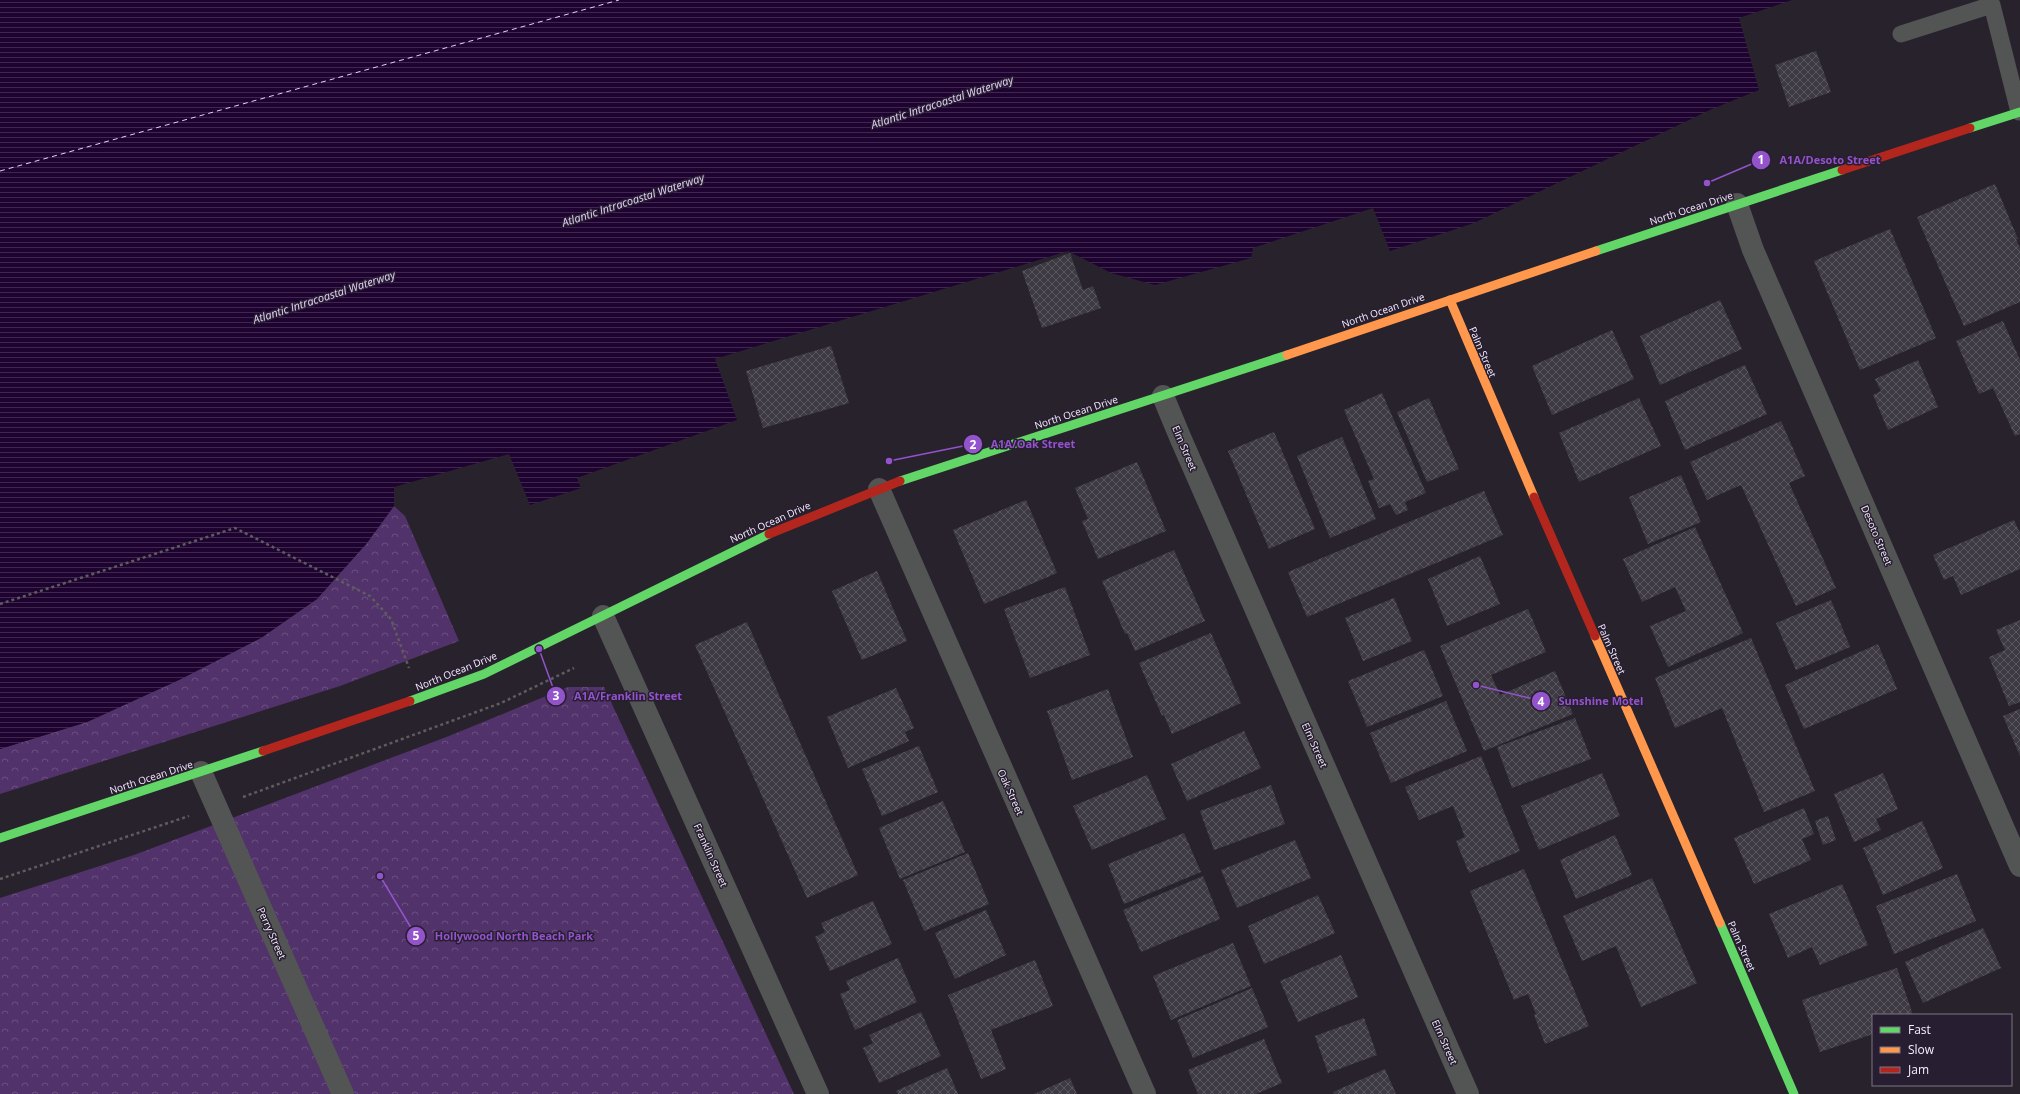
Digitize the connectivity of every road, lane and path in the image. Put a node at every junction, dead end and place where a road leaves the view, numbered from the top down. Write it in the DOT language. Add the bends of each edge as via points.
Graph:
graph roads {
  1 [pos="1901,34"];
  2 [pos="2020,113"];
  3 [pos="1737,204"];
  4 [pos="1450,300"];
  5 [pos="1163,396"];
  6 [pos="879,489"];
  7 [pos="0,604"];
  8 [pos="603,616"];
  9 [pos="409,668"];
  10 [pos="574,668"];
  11 [pos="200,772"];
  12 [pos="216,807"];
  13 [pos="0,838"];
  14 [pos="2020,866"];
  15 [pos="0,879"];
  16 [pos="343,1094"];
  17 [pos="818,1094"];
  18 [pos="1145,1094"];
  19 [pos="1468,1094"];
  20 [pos="1794,1094"];
  1 -- 2 [label="lane" via="1992,5"];
  2 -- 3 [label="main road, North Ocean Drive"];
  3 -- 4 [label="main road, North Ocean Drive"];
  3 -- 14 [label="street, Desoto Street" via="1753,250"];
  4 -- 5 [label="main road, North Ocean Drive"];
  4 -- 20 [label="main road, Palm Street"];
  5 -- 6 [label="main road, North Ocean Drive" via="939,467"];
  5 -- 19 [label="street, Elm Street"];
  6 -- 8 [label="main road, North Ocean Drive" via="774,532"];
  6 -- 18 [label="street, Oak Street"];
  7 -- 9 [label="path" via="235,528 370,596 391,619"];
  8 -- 11 [label="main road, North Ocean Drive" via="484,674"];
  8 -- 17 [label="street, Franklin Street"];
  10 -- 12 [label="path" via="501,703"];
  11 -- 12 [label="street, Perry Street"];
  11 -- 13 [label="main road, North Ocean Drive"];
  12 -- 15 [label="path"];
  12 -- 16 [label="street, Perry Street"];
}
